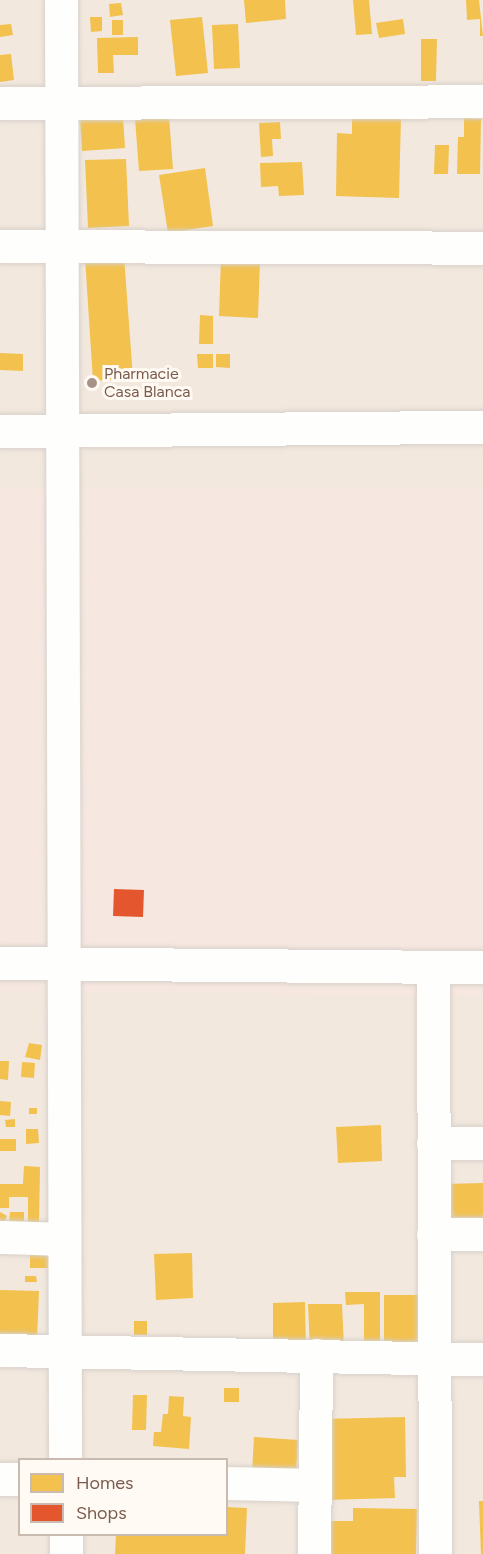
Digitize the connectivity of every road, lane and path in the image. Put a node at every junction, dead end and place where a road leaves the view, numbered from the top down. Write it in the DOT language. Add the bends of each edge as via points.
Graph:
graph roads {
  1 [pos="61,0"];
  2 [pos="483,101"];
  3 [pos="61,102"];
  4 [pos="0,103"];
  5 [pos="0,246"];
  6 [pos="60,246"];
  7 [pos="483,248"];
  8 [pos="483,427"];
  9 [pos="0,430"];
  10 [pos="61,430"];
  11 [pos="0,963"];
  12 [pos="63,964"];
  13 [pos="433,967"];
  14 [pos="483,967"];
  15 [pos="433,1143"];
  16 [pos="483,1143"];
  17 [pos="433,1234"];
  18 [pos="483,1234"];
  19 [pos="0,1237"];
  20 [pos="64,1239"];
  21 [pos="0,1350"];
  22 [pos="65,1352"];
  23 [pos="316,1355"];
  24 [pos="433,1357"];
  25 [pos="483,1359"];
  26 [pos="65,1458"];
  27 [pos="0,1479"];
  28 [pos="18,1479"];
  29 [pos="228,1483"];
  30 [pos="315,1485"];
  31 [pos="66,1536"];
  32 [pos="66,1554"];
  33 [pos="314,1554"];
  34 [pos="435,1554"];
  1 -- 3 [label="street"];
  2 -- 3 [label="street"];
  3 -- 4 [label="street"];
  3 -- 6 [label="street"];
  5 -- 6 [label="street"];
  6 -- 7 [label="street"];
  6 -- 10 [label="street"];
  8 -- 10 [label="street"];
  9 -- 10 [label="street"];
  10 -- 12 [label="street"];
  11 -- 12 [label="street"];
  12 -- 13 [label="street"];
  12 -- 20 [label="street"];
  13 -- 14 [label="street"];
  13 -- 15 [label="street"];
  15 -- 16 [label="street"];
  15 -- 17 [label="street"];
  17 -- 18 [label="street"];
  17 -- 24 [label="street"];
  19 -- 20 [label="street"];
  20 -- 22 [label="street"];
  21 -- 22 [label="street"];
  22 -- 23 [label="street"];
  22 -- 26 [label="street"];
  23 -- 24 [label="street"];
  23 -- 30 [label="street"];
  24 -- 25 [label="street"];
  24 -- 34 [label="street"];
  27 -- 28 [label="street"];
  29 -- 30 [label="street"];
  30 -- 33 [label="street"];
  31 -- 32 [label="street"];
}
